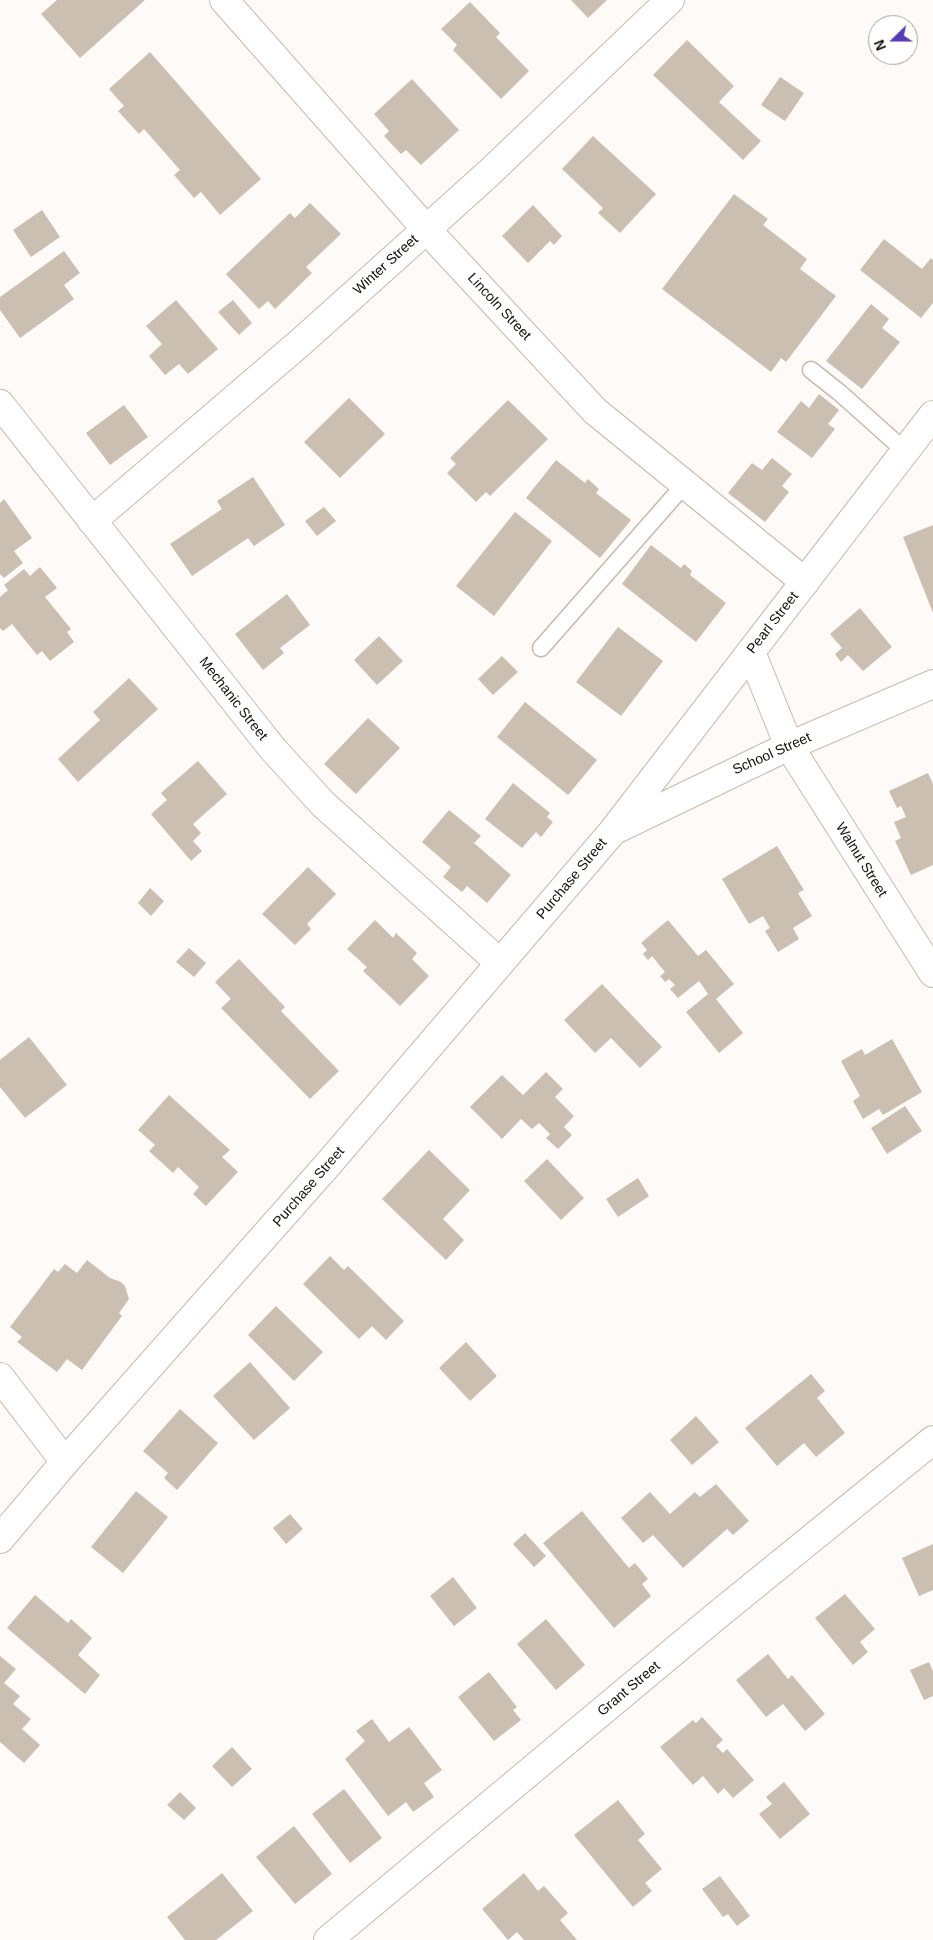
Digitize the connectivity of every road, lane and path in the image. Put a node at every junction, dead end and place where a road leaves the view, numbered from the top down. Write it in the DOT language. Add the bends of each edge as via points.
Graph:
graph roads {
  1 [pos="224,0"];
  2 [pos="670,0"];
  3 [pos="426,229"];
  4 [pos="811,370"];
  5 [pos="0,404"];
  6 [pos="933,415"];
  7 [pos="905,451"];
  8 [pos="685,484"];
  9 [pos="92,521"];
  10 [pos="805,582"];
  11 [pos="541,648"];
  12 [pos="751,652"];
  13 [pos="933,684"];
  14 [pos="789,746"];
  15 [pos="614,831"];
  16 [pos="500,963"];
  17 [pos="933,973"];
  18 [pos="0,1377"];
  19 [pos="933,1440"];
  20 [pos="65,1462"];
  21 [pos="0,1539"];
  22 [pos="328,1940"];
  1 -- 3 [label="street, Lincoln Street"];
  2 -- 3 [label="street, Winter Street"];
  3 -- 8 [label="street, Lincoln Street" via="595,411"];
  3 -- 9 [label="street, Winter Street" via="294,348"];
  4 -- 7 [label="lane"];
  5 -- 9 [label="street, Mechanic Street"];
  6 -- 7 [label="street, Pearl Street"];
  7 -- 10 [label="street, Pearl Street"];
  8 -- 10 [label="street, Lincoln Street"];
  8 -- 11 [label="lane"];
  9 -- 16 [label="street, Mechanic Street" via="272,748 322,804"];
  10 -- 12 [label="street, Pearl Street"];
  12 -- 14 [label="street, Walnut Street"];
  12 -- 15 [label="street, Pearl Street"];
  13 -- 14 [label="street, School Street"];
  14 -- 15 [label="street, School Street"];
  14 -- 17 [label="street, Walnut Street"];
  15 -- 16 [label="street, Purchase Street"];
  16 -- 20 [label="street, Purchase Street" via="324,1170"];
  18 -- 20 [label="street"];
  19 -- 22 [label="street, Grant Street"];
  20 -- 21 [label="street, Purchase Street"];
}
